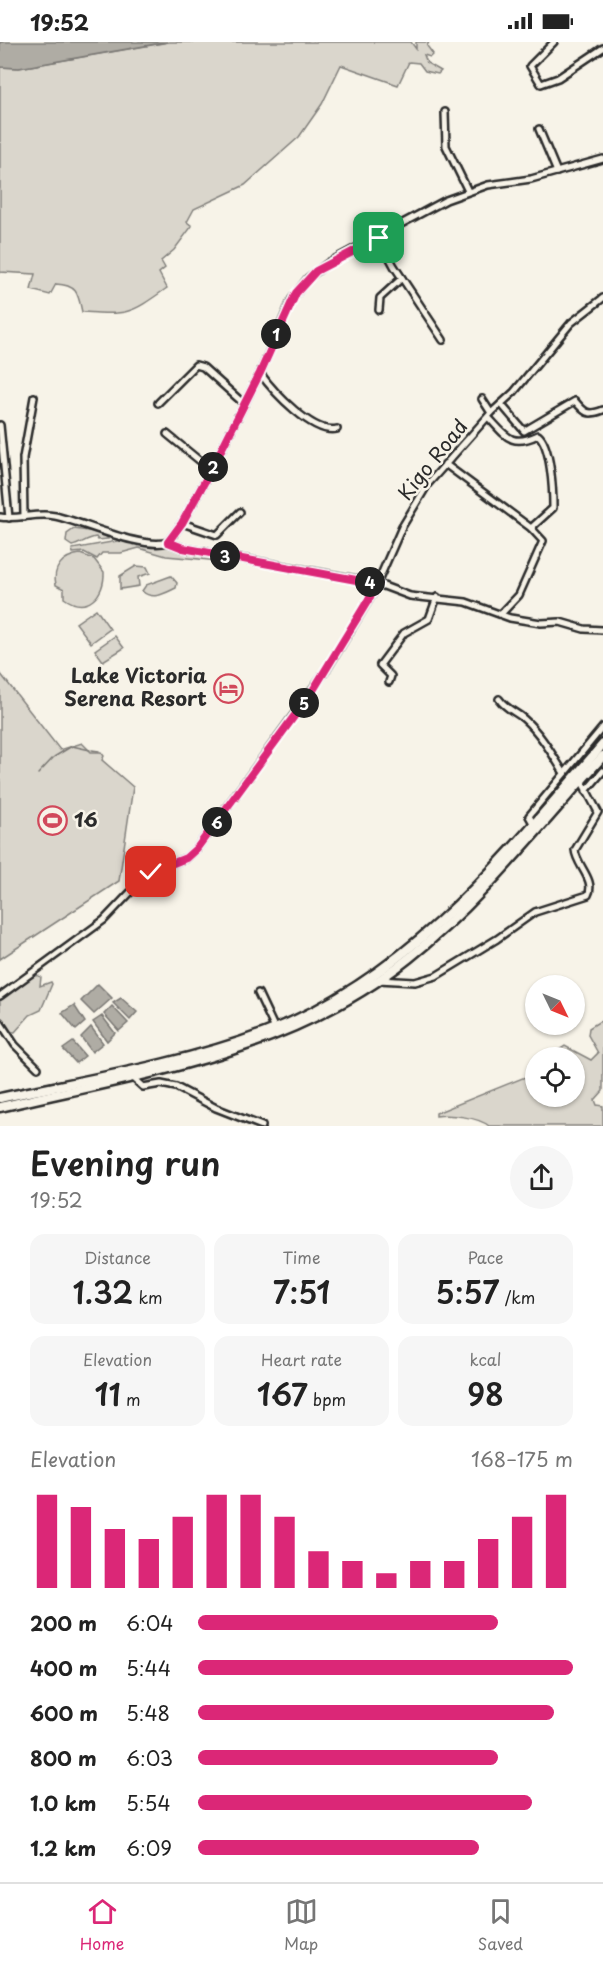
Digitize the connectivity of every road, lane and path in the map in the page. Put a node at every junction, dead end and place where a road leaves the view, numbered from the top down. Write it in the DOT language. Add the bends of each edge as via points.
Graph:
graph roads {
  1 [pos="554,42"];
  2 [pos="603,48"];
  3 [pos="445,112"];
  4 [pos="539,129"];
  5 [pos="603,159"];
  6 [pos="557,172"];
  7 [pos="468,191"];
  8 [pos="379,238"];
  9 [pos="402,278"];
  10 [pos="603,298"];
  11 [pos="379,310"];
  12 [pos="443,340"];
  13 [pos="260,373"];
  14 [pos="34,398"];
  15 [pos="482,399"];
  16 [pos="158,403"];
  17 [pos="243,403"];
  18 [pos="501,404"];
  19 [pos="603,410"];
  20 [pos="490,415"];
  21 [pos="0,425"];
  22 [pos="337,429"];
  23 [pos="167,434"];
  24 [pos="445,464"];
  25 [pos="211,470"];
  26 [pos="240,512"];
  27 [pos="0,516"];
  28 [pos="24,517"];
  29 [pos="9,518"];
  30 [pos="182,523"];
  31 [pos="531,528"];
  32 [pos="168,542"];
  33 [pos="378,584"];
  34 [pos="437,597"];
  35 [pos="501,614"];
  36 [pos="603,630"];
  37 [pos="388,682"];
  38 [pos="499,699"];
  39 [pos="603,727"];
  40 [pos="603,744"];
  41 [pos="603,756"];
  42 [pos="603,771"];
  43 [pos="564,773"];
  44 [pos="581,780"];
  45 [pos="586,791"];
  46 [pos="533,823"];
  47 [pos="378,980"];
  48 [pos="258,993"];
  49 [pos="0,996"];
  50 [pos="0,1022"];
  51 [pos="274,1029"];
  52 [pos="38,1068"];
  53 [pos="132,1077"];
  54 [pos="0,1098"];
  55 [pos="0,1107"];
  56 [pos="262,1126"];
  1 -- 2 [label="street" via="530,66 541,84 558,78"];
  3 -- 7 [label="street" via="446,146"];
  4 -- 6 [label="street"];
  5 -- 6 [label="street"];
  6 -- 7 [label="street"];
  7 -- 8 [label="street" via="431,207"];
  8 -- 9 [label="street"];
  8 -- 13 [label="street" via="328,263 300,287"];
  9 -- 11 [label="street" via="380,298"];
  9 -- 12 [label="street"];
  10 -- 18 [label="street, Kigo Road" via="571,323"];
  13 -- 17 [label="street"];
  13 -- 22 [label="street" via="296,411 328,430"];
  14 -- 28 [label="street" via="23,458"];
  15 -- 20 [label="street"];
  16 -- 17 [label="street" via="196,365"];
  17 -- 25 [label="street"];
  18 -- 19 [label="street" via="525,431 575,401 590,415"];
  18 -- 20 [label="street, Kigo Road"];
  20 -- 24 [label="street, Kigo Road"];
  20 -- 31 [label="street" via="511,440 538,435 543,438 553,508"];
  21 -- 29 [label="street"];
  23 -- 25 [label="street"];
  24 -- 31 [label="street"];
  24 -- 33 [label="street, Kigo Road" via="410,511"];
  25 -- 30 [label="street"];
  26 -- 30 [label="street" via="217,535"];
  27 -- 29 [label="street"];
  28 -- 29 [label="street"];
  28 -- 32 [label="street" via="46,514 113,535"];
  30 -- 32 [label="street"];
  31 -- 35 [label="street" via="542,537 543,544 519,595"];
  32 -- 33 [label="street"];
  33 -- 34 [label="street" via="399,594"];
  33 -- 49 [label="street, Kigo Road" via="312,692 197,848 186,858 151,872 104,920"];
  34 -- 35 [label="street"];
  34 -- 37 [label="street" via="429,619 404,633 380,665 391,676"];
  35 -- 36 [label="street"];
  38 -- 43 [label="street" via="507,710 533,728"];
  39 -- 43 [label="street"];
  40 -- 46 [label="highway"];
  41 -- 44 [label="highway"];
  42 -- 45 [label="street"];
  43 -- 46 [label="street" via="530,816"];
  44 -- 45 [label="street"];
  44 -- 47 [label="highway" via="469,904 419,950"];
  45 -- 47 [label="street" via="598,814 575,852 588,880 588,895 535,912 428,980"];
  46 -- 51 [label="highway" via="459,905 412,947 344,994"];
  47 -- 53 [label="highway" via="323,1013 257,1043"];
  48 -- 51 [label="street"];
  50 -- 52 [label="street" via="15,1045"];
  51 -- 54 [label="highway" via="184,1058"];
  53 -- 55 [label="highway"];
  53 -- 56 [label="street" via="143,1087 176,1087"];
}
